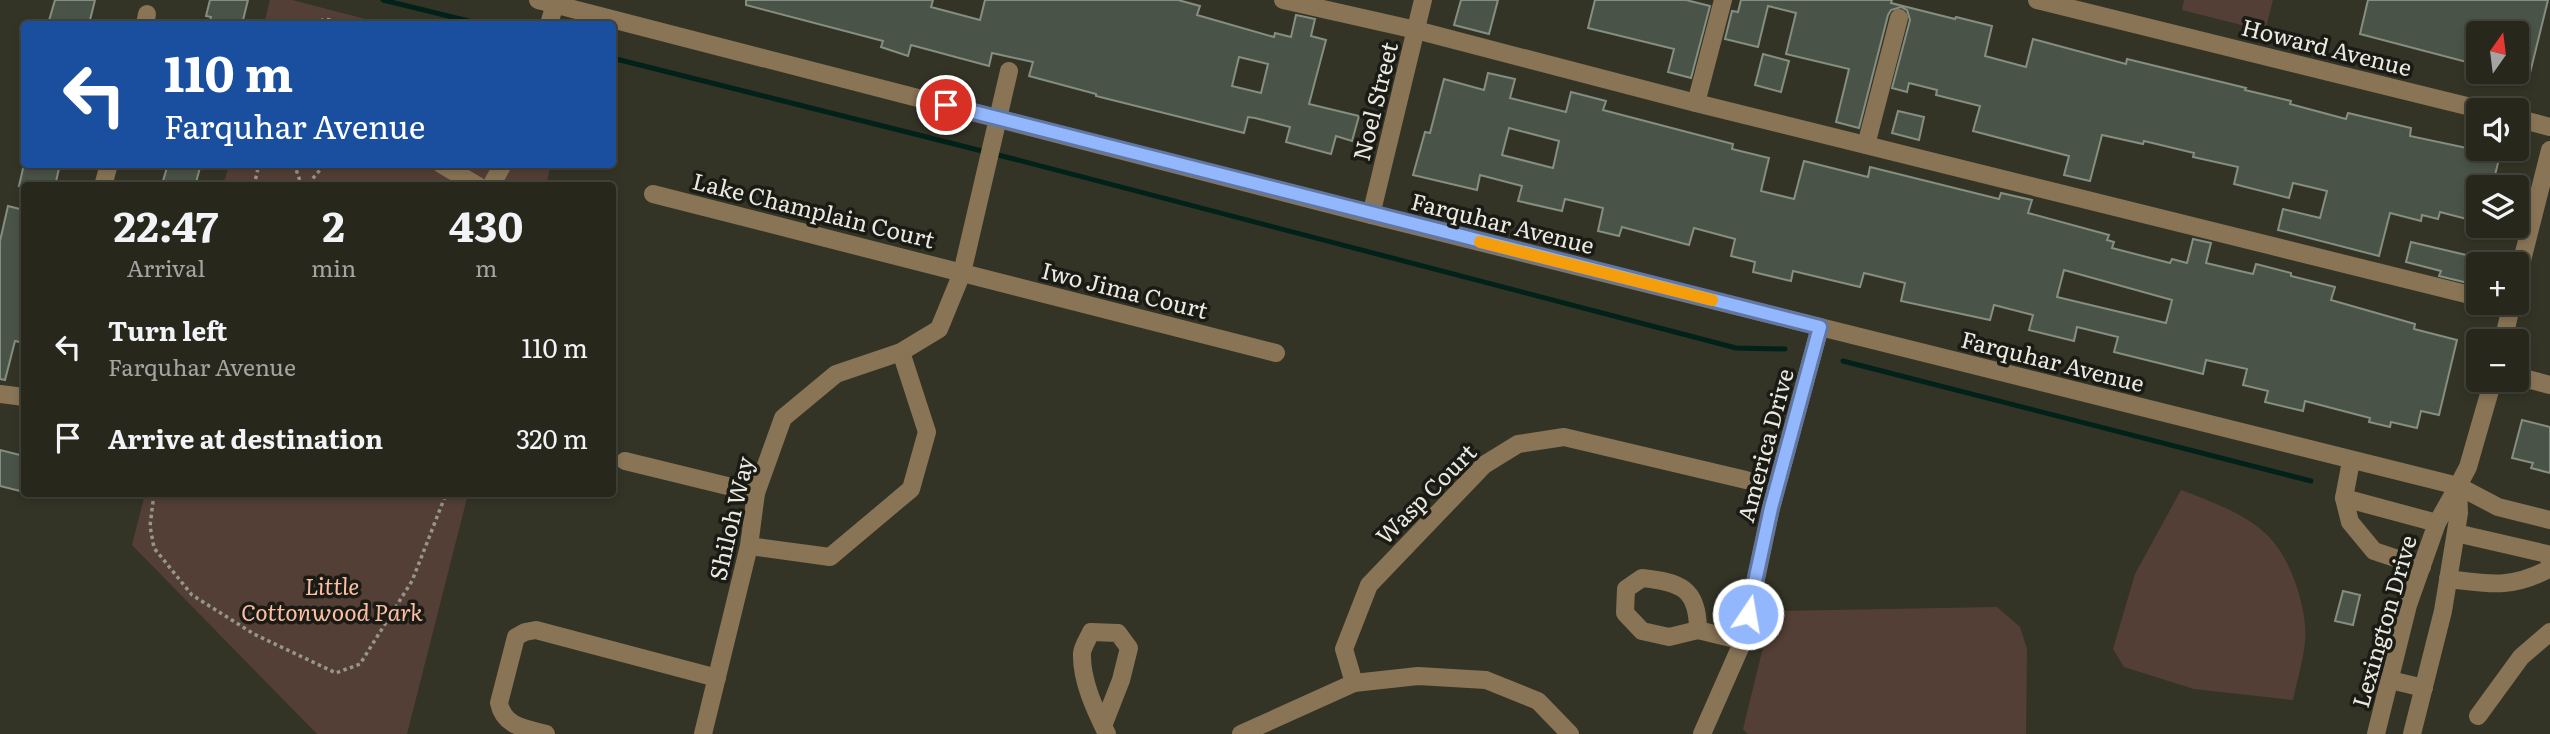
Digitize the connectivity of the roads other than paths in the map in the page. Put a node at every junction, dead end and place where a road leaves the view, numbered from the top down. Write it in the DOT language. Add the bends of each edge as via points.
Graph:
graph roads {
  1 [pos="1423,0"];
  2 [pos="1723,0"];
  3 [pos="2037,0"];
  4 [pos="1290,1"];
  5 [pos="546,2"];
  6 [pos="1899,18"];
  7 [pos="549,21"];
  8 [pos="1416,30"];
  9 [pos="1009,71"];
  10 [pos="1696,103"];
  11 [pos="2466,106"];
  12 [pos="998,118"];
  13 [pos="2529,121"];
  14 [pos="2550,127"];
  15 [pos="1866,145"];
  16 [pos="2550,150"];
  17 [pos="448,168"];
  18 [pos="471,182"];
  19 [pos="653,194"];
  20 [pos="1371,215"];
  21 [pos="2524,252"];
  22 [pos="962,272"];
  23 [pos="2466,294"];
  24 [pos="1820,327"];
  25 [pos="901,352"];
  26 [pos="1276,353"];
  27 [pos="2529,379"];
  28 [pos="2550,385"];
  29 [pos="2490,392"];
  30 [pos="0,394"];
  31 [pos="21,397"];
  32 [pos="625,461"];
  33 [pos="2351,461"];
  34 [pos="1746,480"];
  35 [pos="2458,486"];
  36 [pos="756,493"];
  37 [pos="2344,498"];
  38 [pos="2550,520"];
  39 [pos="2437,523"];
  40 [pos="2456,533"];
  41 [pos="749,546"];
  42 [pos="2422,567"];
  43 [pos="2448,579"];
  44 [pos="1698,630"];
  45 [pos="2550,632"];
  46 [pos="1742,641"];
  47 [pos="717,678"];
  48 [pos="2390,680"];
  49 [pos="1354,683"];
  50 [pos="2424,688"];
  51 [pos="2478,716"];
  52 [pos="1105,730"];
  53 [pos="546,734"];
  54 [pos="703,734"];
  55 [pos="1241,734"];
  56 [pos="1570,734"];
  57 [pos="1702,734"];
  58 [pos="2376,734"];
  59 [pos="2412,734"];
  1 -- 8 [label="street, Noel Street"];
  2 -- 10 [label="street"];
  3 -- 11 [label="street, Howard Avenue"];
  4 -- 8 [label="street"];
  5 -- 7 [label="street"];
  5 -- 12 [label="street, Farquhar Avenue"];
  6 -- 15 [label="street"];
  8 -- 10 [label="street"];
  8 -- 20 [label="street, Noel Street"];
  9 -- 12 [label="street, Shiloh Way"];
  10 -- 15 [label="street"];
  12 -- 20 [label="street, Farquhar Avenue"];
  12 -- 22 [label="street, Shiloh Way"];
  13 -- 14 [label="street"];
  15 -- 23 [label="street"];
  16 -- 21 [label="street"];
  17 -- 18 [label="street"];
  19 -- 22 [label="street, Lake Champlain Court"];
  20 -- 24 [label="street, Farquhar Avenue"];
  22 -- 25 [label="street, Shiloh Way" via="939,329"];
  22 -- 26 [label="street, Iwo Jima Court"];
  24 -- 33 [label="street, Farquhar Avenue"];
  24 -- 46 [label="street, America Drive" via="1771,508"];
  25 -- 36 [label="street, Shiloh Way" via="836,374 783,418"];
  25 -- 41 [label="street" via="927,432 911,489 830,557"];
  27 -- 28 [label="street"];
  29 -- 35 [label="street, Lexington Drive"];
  30 -- 31 [label="street"];
  32 -- 36 [label="street"];
  33 -- 35 [label="street, Farquhar Avenue"];
  33 -- 37 [label="street"];
  34 -- 49 [label="street, Wasp Court" via="1564,437 1518,444 1484,465 1369,585 1344,649"];
  35 -- 38 [label="street, Farquhar Avenue" via="2498,507"];
  35 -- 39 [label="street, Lexington Drive"];
  35 -- 40 [label="street, Lexington Drive"];
  36 -- 41 [label="street, Shiloh Way"];
  37 -- 39 [label="street"];
  37 -- 42 [label="street" via="2350,522 2374,551"];
  39 -- 42 [label="street, Lexington Drive"];
  40 -- 43 [label="street, Lexington Drive"];
  40 -- 43 [label="street" via="2547,554 2549,569 2526,581 2491,585"];
  41 -- 47 [label="street, Shiloh Way"];
  42 -- 48 [label="street, Lexington Drive"];
  43 -- 50 [label="street, Lexington Drive"];
  44 -- 46 [label="street"];
  45 -- 51 [label="street" via="2521,656"];
  46 -- 57 [label="street, America Drive"];
  47 -- 53 [label="street" via="536,630 525,632 516,637 499,703 501,714 510,724"];
  47 -- 54 [label="street, Shiloh Way"];
  48 -- 50 [label="street"];
  48 -- 58 [label="street, Lexington Drive"];
  49 -- 55 [label="street"];
  49 -- 56 [label="street" via="1418,676 1486,680 1538,701"];
  50 -- 59 [label="street, Lexington Drive"];
  52 -- 52 [label="street" via="1084,678 1082,650 1091,632 1118,633 1129,648"];
}
